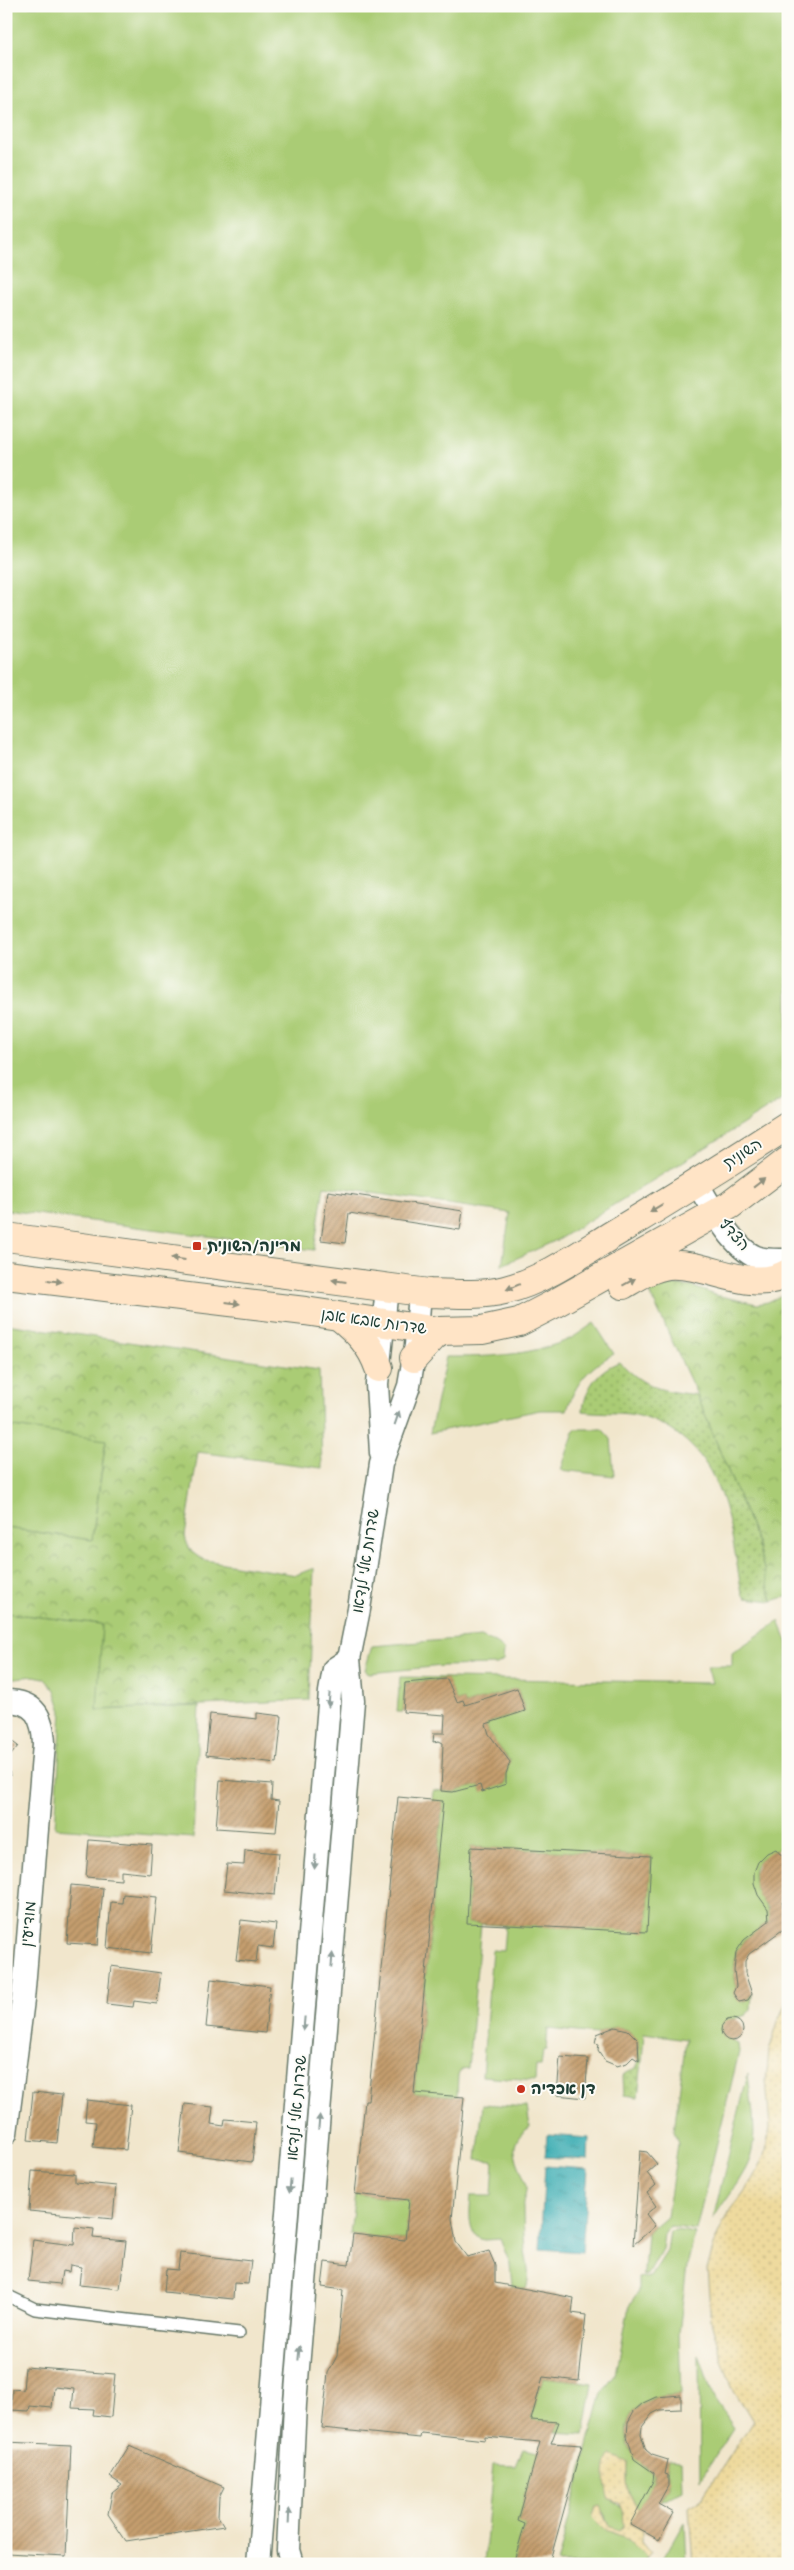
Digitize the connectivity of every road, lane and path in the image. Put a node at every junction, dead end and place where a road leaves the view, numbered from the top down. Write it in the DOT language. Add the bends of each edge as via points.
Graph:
graph roads {
  1 [pos="788,1125"];
  2 [pos="788,1161"];
  3 [pos="697,1183"];
  4 [pos="715,1212"];
  5 [pos="6,1237"];
  6 [pos="788,1260"];
  7 [pos="788,1273"];
  8 [pos="6,1275"];
  9 [pos="387,1288"];
  10 [pos="420,1292"];
  11 [pos="340,1317"];
  12 [pos="519,1322"];
  13 [pos="384,1325"];
  14 [pos="430,1329"];
  15 [pos="414,1358"];
  16 [pos="379,1368"];
  17 [pos="381,1464"];
  18 [pos="349,1659"];
  19 [pos="6,1701"];
  20 [pos="6,2133"];
  21 [pos="6,2295"];
  22 [pos="239,2333"];
  23 [pos="258,2564"];
  24 [pos="292,2564"];
  1 -- 3 [label="street, השונית"];
  4 -- 2 [label="street, השונית, one-way" via="730,1205"];
  3 -- 4 [label="street, הצדף"];
  3 -- 10 [label="street, one-way" via="536,1278 505,1290 470,1294"];
  4 -- 6 [label="street, הצדף" via="746,1251 757,1257"];
  4 -- 12 [label="street, שדרות אבא אבן"];
  9 -- 5 [label="street, one-way"];
  12 -- 7 [label="street, one-way" via="569,1312 653,1268 668,1265 712,1270 742,1280 762,1281"];
  8 -- 11 [label="street, שדרות אבא אבן, one-way"];
  9 -- 10 [label="street"];
  9 -- 13 [label="street, שדרות אלי לנדאו"];
  10 -- 14 [label="street"];
  11 -- 13 [label="street, שדרות אבא אבן"];
  11 -- 16 [label="street" via="361,1334"];
  12 -- 14 [label="street, שדרות אבא אבן" via="482,1330"];
  13 -- 14 [label="street, שדרות אבא אבן"];
  13 -- 16 [label="street, שדרות אלי לנדאו"];
  14 -- 15 [label="street" via="434,1336"];
  17 -- 15 [label="street, שדרות אלי לנדאו, one-way" via="408,1386"];
  16 -- 17 [label="street, שדרות אלי לנדאו"];
  17 -- 18 [label="street, שדרות אלי לנדאו"];
  18 -- 23 [label="street, שדרות אלי לנדאו, one-way" via="334,1669 330,1692"];
  24 -- 18 [label="street, שדרות אלי לנדאו, one-way" via="288,2550 295,2404 353,1701"];
  19 -- 20 [label="street, מודיעין" via="16,1702 38,1715 43,1724 44,1744 23,2000"];
  21 -- 22 [label="lane" via="35,2309"];
}
